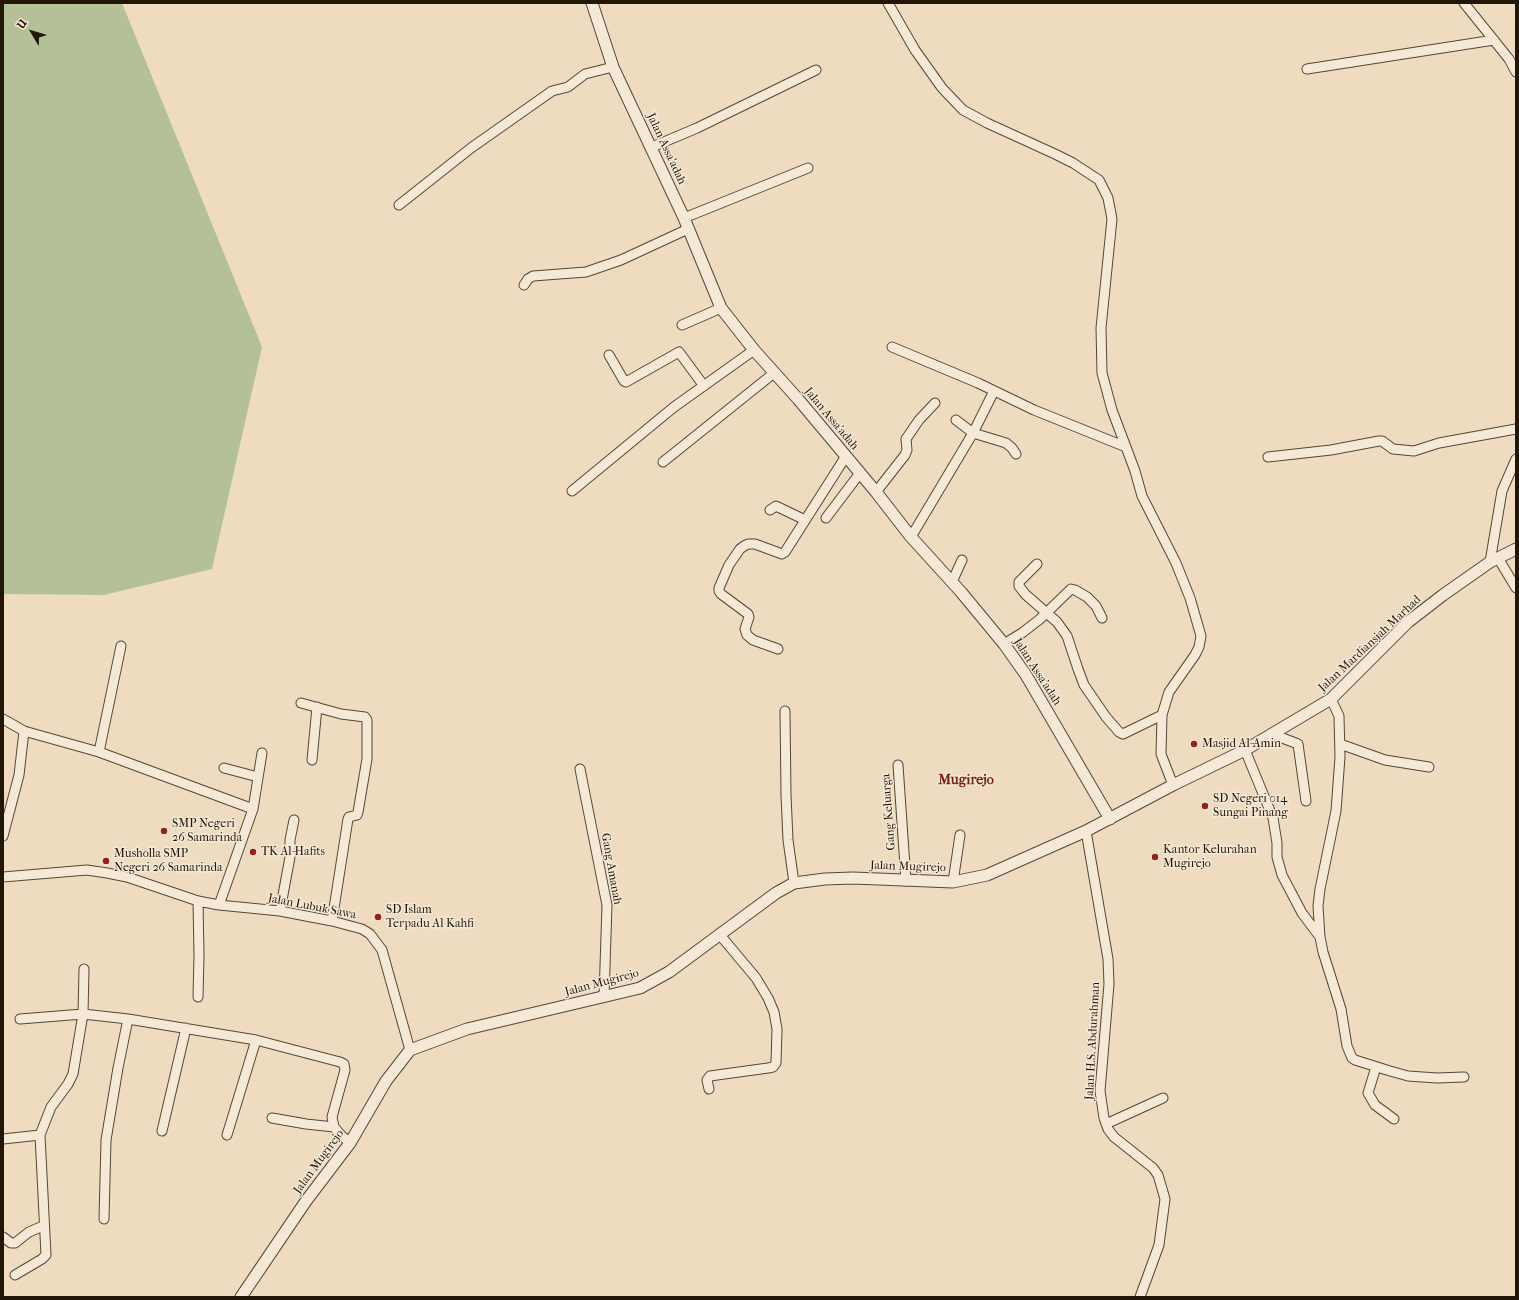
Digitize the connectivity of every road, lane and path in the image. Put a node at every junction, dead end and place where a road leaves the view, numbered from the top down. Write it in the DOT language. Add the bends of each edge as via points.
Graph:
graph roads {
  1 [pos="592,3"];
  2 [pos="888,3"];
  3 [pos="1464,3"];
  4 [pos="1494,40"];
  5 [pos="613,67"];
  6 [pos="1307,69"];
  7 [pos="816,70"];
  8 [pos="1516,72"];
  9 [pos="652,147"];
  10 [pos="808,168"];
  11 [pos="399,205"];
  12 [pos="686,223"];
  13 [pos="524,285"];
  14 [pos="721,308"];
  15 [pos="682,325"];
  16 [pos="892,347"];
  17 [pos="754,350"];
  18 [pos="609,355"];
  19 [pos="774,373"];
  20 [pos="704,386"];
  21 [pos="994,391"];
  22 [pos="935,403"];
  23 [pos="956,420"];
  24 [pos="1516,428"];
  25 [pos="973,433"];
  26 [pos="1126,447"];
  27 [pos="1016,454"];
  28 [pos="846,456"];
  29 [pos="1268,457"];
  30 [pos="1516,460"];
  31 [pos="663,462"];
  32 [pos="860,473"];
  33 [pos="572,491"];
  34 [pos="876,492"];
  35 [pos="770,510"];
  36 [pos="826,518"];
  37 [pos="805,520"];
  38 [pos="911,537"];
  39 [pos="1515,551"];
  40 [pos="962,560"];
  41 [pos="1494,560"];
  42 [pos="1037,564"];
  43 [pos="952,582"];
  44 [pos="1516,588"];
  45 [pos="1047,613"];
  46 [pos="1102,618"];
  47 [pos="1004,644"];
  48 [pos="122,646"];
  49 [pos="778,649"];
  50 [pos="1331,699"];
  51 [pos="301,703"];
  52 [pos="317,707"];
  53 [pos="785,711"];
  54 [pos="1162,715"];
  55 [pos="3,719"];
  56 [pos="24,731"];
  57 [pos="1272,734"];
  58 [pos="1340,744"];
  59 [pos="1245,750"];
  60 [pos="99,752"];
  61 [pos="262,752"];
  62 [pos="312,760"];
  63 [pos="898,765"];
  64 [pos="1429,767"];
  65 [pos="224,768"];
  66 [pos="580,769"];
  67 [pos="258,777"];
  68 [pos="1173,785"];
  69 [pos="1306,801"];
  70 [pos="254,809"];
  71 [pos="1110,819"];
  72 [pos="294,820"];
  73 [pos="1086,831"];
  74 [pos="3,836"];
  75 [pos="960,836"];
  76 [pos="3,877"];
  77 [pos="906,881"];
  78 [pos="954,882"];
  79 [pos="794,883"];
  80 [pos="198,901"];
  81 [pos="219,905"];
  82 [pos="280,911"];
  83 [pos="332,921"];
  84 [pos="720,935"];
  85 [pos="1320,937"];
  86 [pos="84,969"];
  87 [pos="198,997"];
  88 [pos="604,997"];
  89 [pos="83,1014"];
  90 [pos="20,1019"];
  91 [pos="128,1019"];
  92 [pos="186,1028"];
  93 [pos="256,1040"];
  94 [pos="410,1050"];
  95 [pos="1376,1067"];
  96 [pos="1464,1077"];
  97 [pos="709,1089"];
  98 [pos="1163,1098"];
  99 [pos="272,1118"];
  100 [pos="1394,1119"];
  101 [pos="1106,1124"];
  102 [pos="334,1127"];
  103 [pos="162,1131"];
  104 [pos="40,1134"];
  105 [pos="227,1135"];
  106 [pos="3,1139"];
  107 [pos="350,1143"];
  108 [pos="104,1219"];
  109 [pos="43,1226"];
  110 [pos="3,1237"];
  111 [pos="15,1275"];
  112 [pos="241,1297"];
  113 [pos="1140,1297"];
  1 -- 5 [label="street, Jalan Assa'adah"];
  2 -- 26 [label="street" via="914,50 942,88 963,110 1055,154 1099,180 1108,198 1112,219 1101,328 1102,373"];
  3 -- 4 [label="street"];
  4 -- 6 [label="street"];
  4 -- 8 [label="street"];
  5 -- 9 [label="street, Jalan Assa'adah"];
  5 -- 11 [label="street" via="585,74 568,87 552,91 471,148"];
  7 -- 9 [label="street"];
  9 -- 12 [label="street, Jalan Assa'adah"];
  10 -- 12 [label="street"];
  12 -- 13 [label="street" via="621,260 586,272 533,276"];
  12 -- 14 [label="street, Jalan Assa'adah"];
  14 -- 15 [label="street"];
  14 -- 17 [label="street, Jalan Assa'adah"];
  16 -- 21 [label="street"];
  17 -- 19 [label="street, Jalan Assa'adah"];
  17 -- 20 [label="street"];
  18 -- 20 [label="street" via="626,382 679,352"];
  19 -- 28 [label="street, Jalan Assa'adah"];
  19 -- 31 [label="street"];
  20 -- 33 [label="street" via="674,407"];
  21 -- 25 [label="street"];
  21 -- 26 [label="street"];
  22 -- 34 [label="street" via="906,439 905,455"];
  23 -- 25 [label="street"];
  24 -- 29 [label="street" via="1439,443 1414,451 1393,450 1379,441"];
  25 -- 27 [label="street" via="1006,443"];
  25 -- 38 [label="street"];
  26 -- 54 [label="street" via="1142,496 1176,563 1190,598 1201,636 1195,655 1169,692"];
  28 -- 32 [label="street, Jalan Assa'adah"];
  28 -- 37 [label="street"];
  30 -- 41 [label="street" via="1502,491"];
  32 -- 34 [label="street, Jalan Assa'adah"];
  32 -- 36 [label="street"];
  34 -- 38 [label="street, Jalan Assa'adah"];
  35 -- 37 [label="street" via="776,506"];
  37 -- 49 [label="street" via="790,546 782,554 755,544 744,546 729,565 719,588 721,594 748,614 745,629 747,635 753,640"];
  38 -- 43 [label="street, Jalan Assa'adah"];
  39 -- 41 [label="street, Jalan Mardiansjah Marhad"];
  40 -- 43 [label="street"];
  41 -- 44 [label="street"];
  41 -- 50 [label="street, Jalan Mardiansjah Marhad" via="1408,622"];
  42 -- 45 [label="street" via="1019,582 1019,586"];
  43 -- 47 [label="street, Jalan Assa'adah"];
  45 -- 46 [label="street" via="1071,589 1087,597 1096,606"];
  45 -- 47 [label="street"];
  45 -- 54 [label="street" via="1067,636 1084,685 1118,732 1123,734"];
  47 -- 71 [label="street, Jalan Assa'adah" via="1026,675"];
  48 -- 60 [label="street"];
  50 -- 57 [label="street, Jalan Mardiansjah Marhad"];
  50 -- 58 [label="street" via="1339,716"];
  51 -- 52 [label="street"];
  52 -- 62 [label="street"];
  52 -- 83 [label="street" via="367,720 367,759 358,814 348,819"];
  53 -- 79 [label="street" via="788,840"];
  54 -- 68 [label="street" via="1161,754"];
  55 -- 56 [label="street"];
  56 -- 60 [label="street"];
  56 -- 74 [label="street" via="19,775"];
  57 -- 59 [label="street, Jalan Mardiansjah Marhad"];
  57 -- 69 [label="street" via="1298,744"];
  58 -- 64 [label="street" via="1385,760"];
  58 -- 85 [label="street" via="1336,811 1318,906"];
  59 -- 68 [label="street, Jalan Mardiansjah Marhad"];
  59 -- 85 [label="street" via="1273,818 1277,857 1282,875 1302,913"];
  60 -- 70 [label="street"];
  61 -- 67 [label="street"];
  63 -- 77 [label="street, Gang Keluarga"];
  65 -- 67 [label="street"];
  66 -- 88 [label="street, Gang Amanah" via="606,905"];
  67 -- 70 [label="street"];
  68 -- 71 [label="street, Jalan Mardiansjah Marhad"];
  70 -- 81 [label="street"];
  71 -- 73 [label="street, Jalan Mugirejo"];
  72 -- 82 [label="street"];
  73 -- 78 [label="street, Jalan Mugirejo" via="987,875"];
  73 -- 101 [label="street, Jalan H.S. Abdurahman" via="1108,959 1109,984 1100,1091"];
  75 -- 78 [label="street"];
  76 -- 80 [label="street, Jalan Lubuk Sawa" via="87,870 127,877"];
  77 -- 78 [label="street, Jalan Mugirejo"];
  77 -- 79 [label="street, Jalan Mugirejo" via="853,878"];
  79 -- 84 [label="street, Jalan Mugirejo" via="776,893"];
  80 -- 81 [label="street, Jalan Lubuk Sawa"];
  80 -- 87 [label="street"];
  81 -- 82 [label="street, Jalan Lubuk Sawa"];
  82 -- 83 [label="street, Jalan Lubuk Sawa"];
  83 -- 94 [label="street, Jalan Lubuk Sawa" via="362,929 370,934 382,950"];
  84 -- 88 [label="street, Jalan Mugirejo" via="652,983"];
  84 -- 97 [label="street" via="756,978 768,998 777,1029 776,1063 768,1068 710,1076"];
  85 -- 95 [label="street" via="1341,1009 1350,1054 1355,1060"];
  86 -- 89 [label="street"];
  88 -- 94 [label="street, Jalan Mugirejo" via="468,1030"];
  89 -- 90 [label="street"];
  89 -- 91 [label="street"];
  89 -- 104 [label="street" via="73,1074 51,1107"];
  91 -- 92 [label="street"];
  91 -- 108 [label="street" via="106,1140"];
  92 -- 93 [label="street"];
  92 -- 103 [label="street"];
  93 -- 102 [label="street" via="344,1064 345,1070 332,1117"];
  93 -- 105 [label="street"];
  94 -- 107 [label="street, Jalan Mugirejo" via="386,1081"];
  95 -- 96 [label="street" via="1408,1076"];
  95 -- 100 [label="street" via="1368,1093 1375,1105"];
  98 -- 101 [label="street"];
  99 -- 102 [label="street"];
  101 -- 113 [label="street, Jalan H.S. Abdurahman" via="1114,1137 1152,1168 1161,1181 1165,1199 1159,1245"];
  102 -- 107 [label="street" via="340,1136"];
  104 -- 106 [label="street"];
  104 -- 109 [label="street"];
  107 -- 112 [label="street, Jalan Mugirejo" via="306,1201"];
  109 -- 110 [label="street" via="29,1232 15,1243"];
  109 -- 111 [label="street" via="46,1255"];
}
